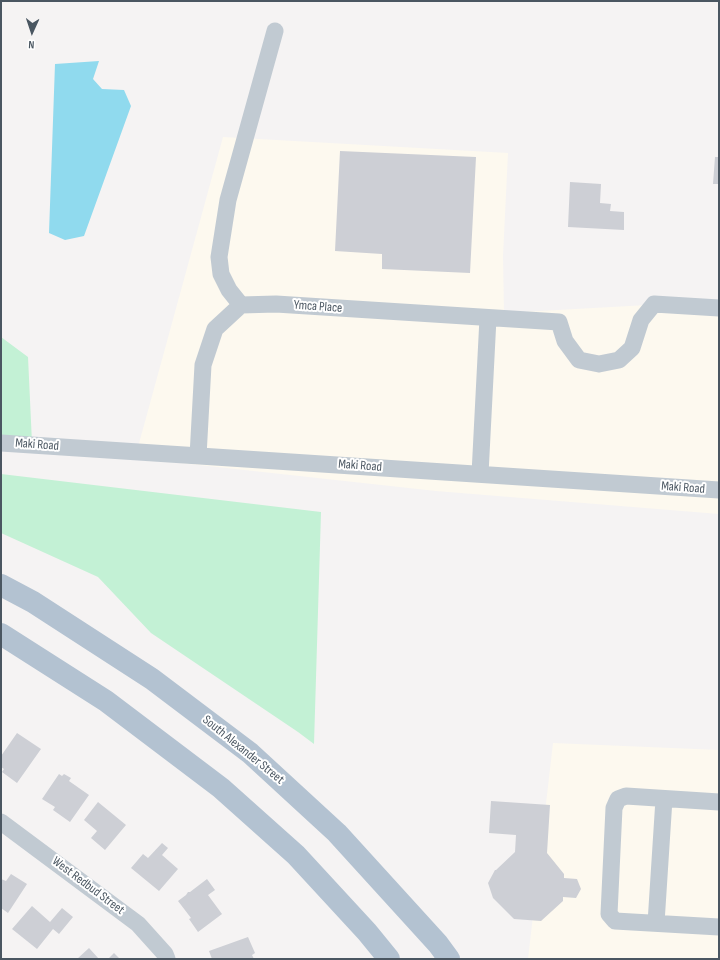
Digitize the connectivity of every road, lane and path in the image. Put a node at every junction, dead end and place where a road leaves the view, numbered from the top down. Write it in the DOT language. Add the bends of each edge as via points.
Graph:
graph roads {
  1 [pos="276,31"];
  2 [pos="241,305"];
  3 [pos="719,308"];
  4 [pos="488,318"];
  5 [pos="1,442"];
  6 [pos="198,456"];
  7 [pos="480,474"];
  8 [pos="719,490"];
  9 [pos="1,585"];
  10 [pos="1,634"];
  11 [pos="664,799"];
  12 [pos="719,802"];
  13 [pos="1,822"];
  14 [pos="656,923"];
  15 [pos="719,927"];
  16 [pos="167,959"];
  17 [pos="389,959"];
  18 [pos="449,959"];
  1 -- 2 [label="street" via="228,200 219,257 221,274"];
  2 -- 4 [label="street, Ymca Place" via="276,304"];
  2 -- 6 [label="street" via="215,328 203,365"];
  3 -- 4 [label="street, Ymca Place" via="654,304 640,320 632,348 619,360 599,364 579,360 565,341 559,322"];
  4 -- 7 [label="street"];
  5 -- 6 [label="street, Maki Road"];
  6 -- 7 [label="street, Maki Road"];
  7 -- 8 [label="street, Maki Road"];
  9 -- 18 [label="main road, South Alexander Street" via="33,602 152,679 250,753 337,832"];
  10 -- 17 [label="main road" via="106,701 221,788 296,855"];
  11 -- 12 [label="street"];
  11 -- 14 [label="street"];
  11 -- 14 [label="street" via="626,796 618,799 614,808 609,914 615,921"];
  13 -- 16 [label="street, West Redbud Street" via="138,924"];
  14 -- 15 [label="street"];
}
